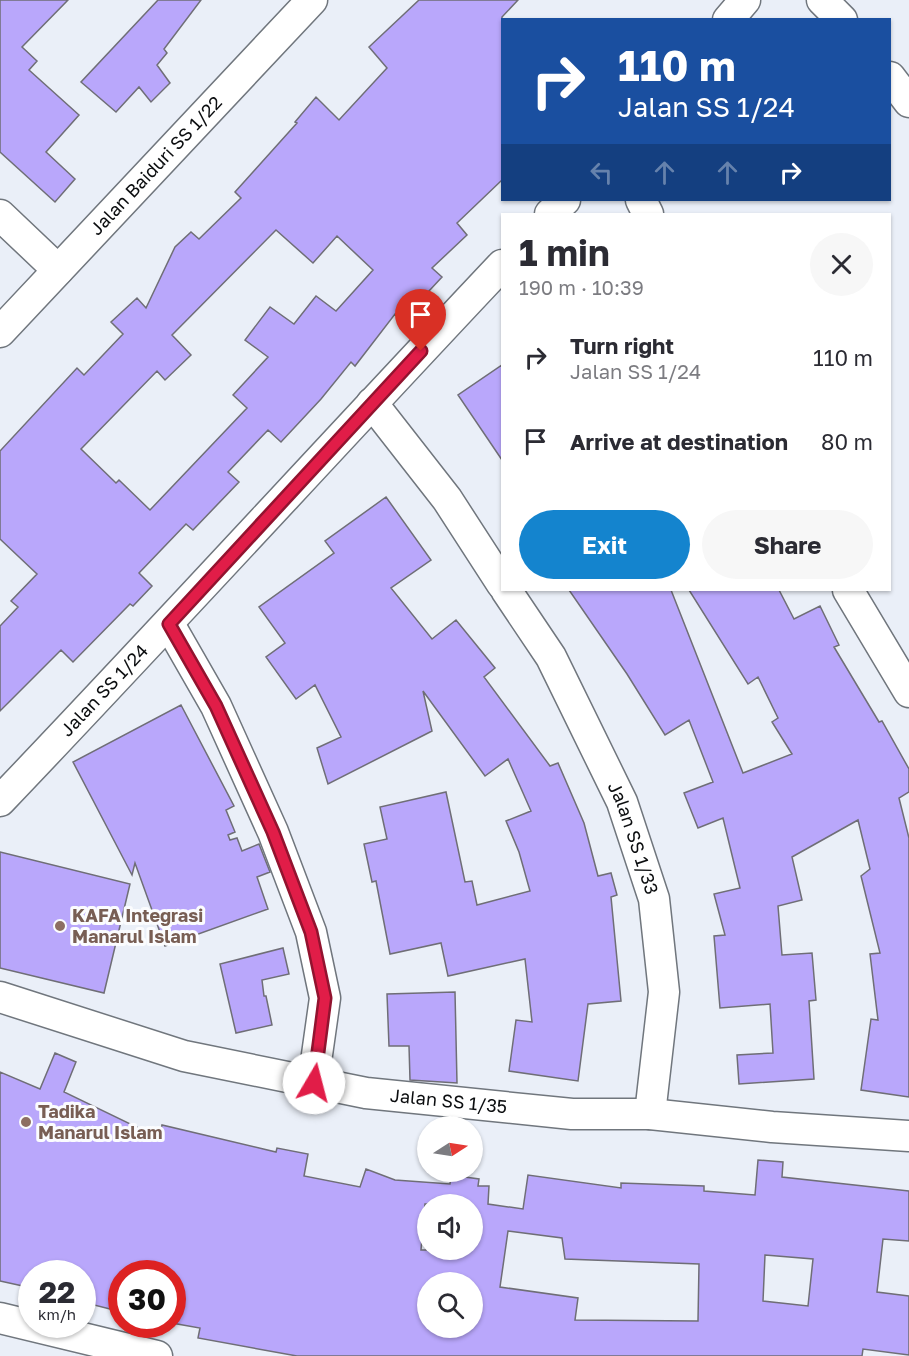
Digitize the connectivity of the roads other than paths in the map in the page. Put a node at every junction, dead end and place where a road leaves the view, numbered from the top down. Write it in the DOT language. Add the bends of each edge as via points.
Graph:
graph roads {
  1 [pos="312,0"];
  2 [pos="746,0"];
  3 [pos="822,0"];
  4 [pos="730,18"];
  5 [pos="840,18"];
  6 [pos="891,78"];
  7 [pos="909,102"];
  8 [pos="564,201"];
  9 [pos="551,213"];
  10 [pos="0,215"];
  11 [pos="501,266"];
  12 [pos="58,270"];
  13 [pos="0,332"];
  14 [pos="372,403"];
  15 [pos="501,582"];
  16 [pos="507,591"];
  17 [pos="849,591"];
  18 [pos="169,624"];
  19 [pos="909,692"];
  20 [pos="0,801"];
  21 [pos="0,997"];
  22 [pos="314,1083"];
  23 [pos="650,1114"];
  24 [pos="909,1136"];
  25 [pos="0,1318"];
  26 [pos="157,1356"];
  1 -- 12 [label="street, Jalan Baiduri SS 1/22"];
  2 -- 4 [label="street"];
  3 -- 5 [label="street"];
  6 -- 7 [label="street"];
  8 -- 9 [label="street"];
  10 -- 12 [label="street"];
  11 -- 14 [label="street, Jalan SS 1/24"];
  12 -- 13 [label="street, Jalan Baiduri SS 1/22"];
  14 -- 15 [label="street" via="447,499"];
  14 -- 18 [label="street, Jalan SS 1/24"];
  16 -- 23 [label="street, Jalan SS 1/33" via="551,657 622,802 654,899 664,992"];
  17 -- 19 [label="street"];
  18 -- 20 [label="street, Jalan SS 1/24"];
  18 -- 22 [label="street" via="216,706 273,832 311,932 325,998"];
  21 -- 22 [label="street, Jalan SS 1/35" via="184,1056"];
  22 -- 23 [label="street, Jalan SS 1/35" via="366,1093 572,1114"];
  23 -- 24 [label="street, Jalan SS 1/35"];
  25 -- 26 [label="street"];
}
